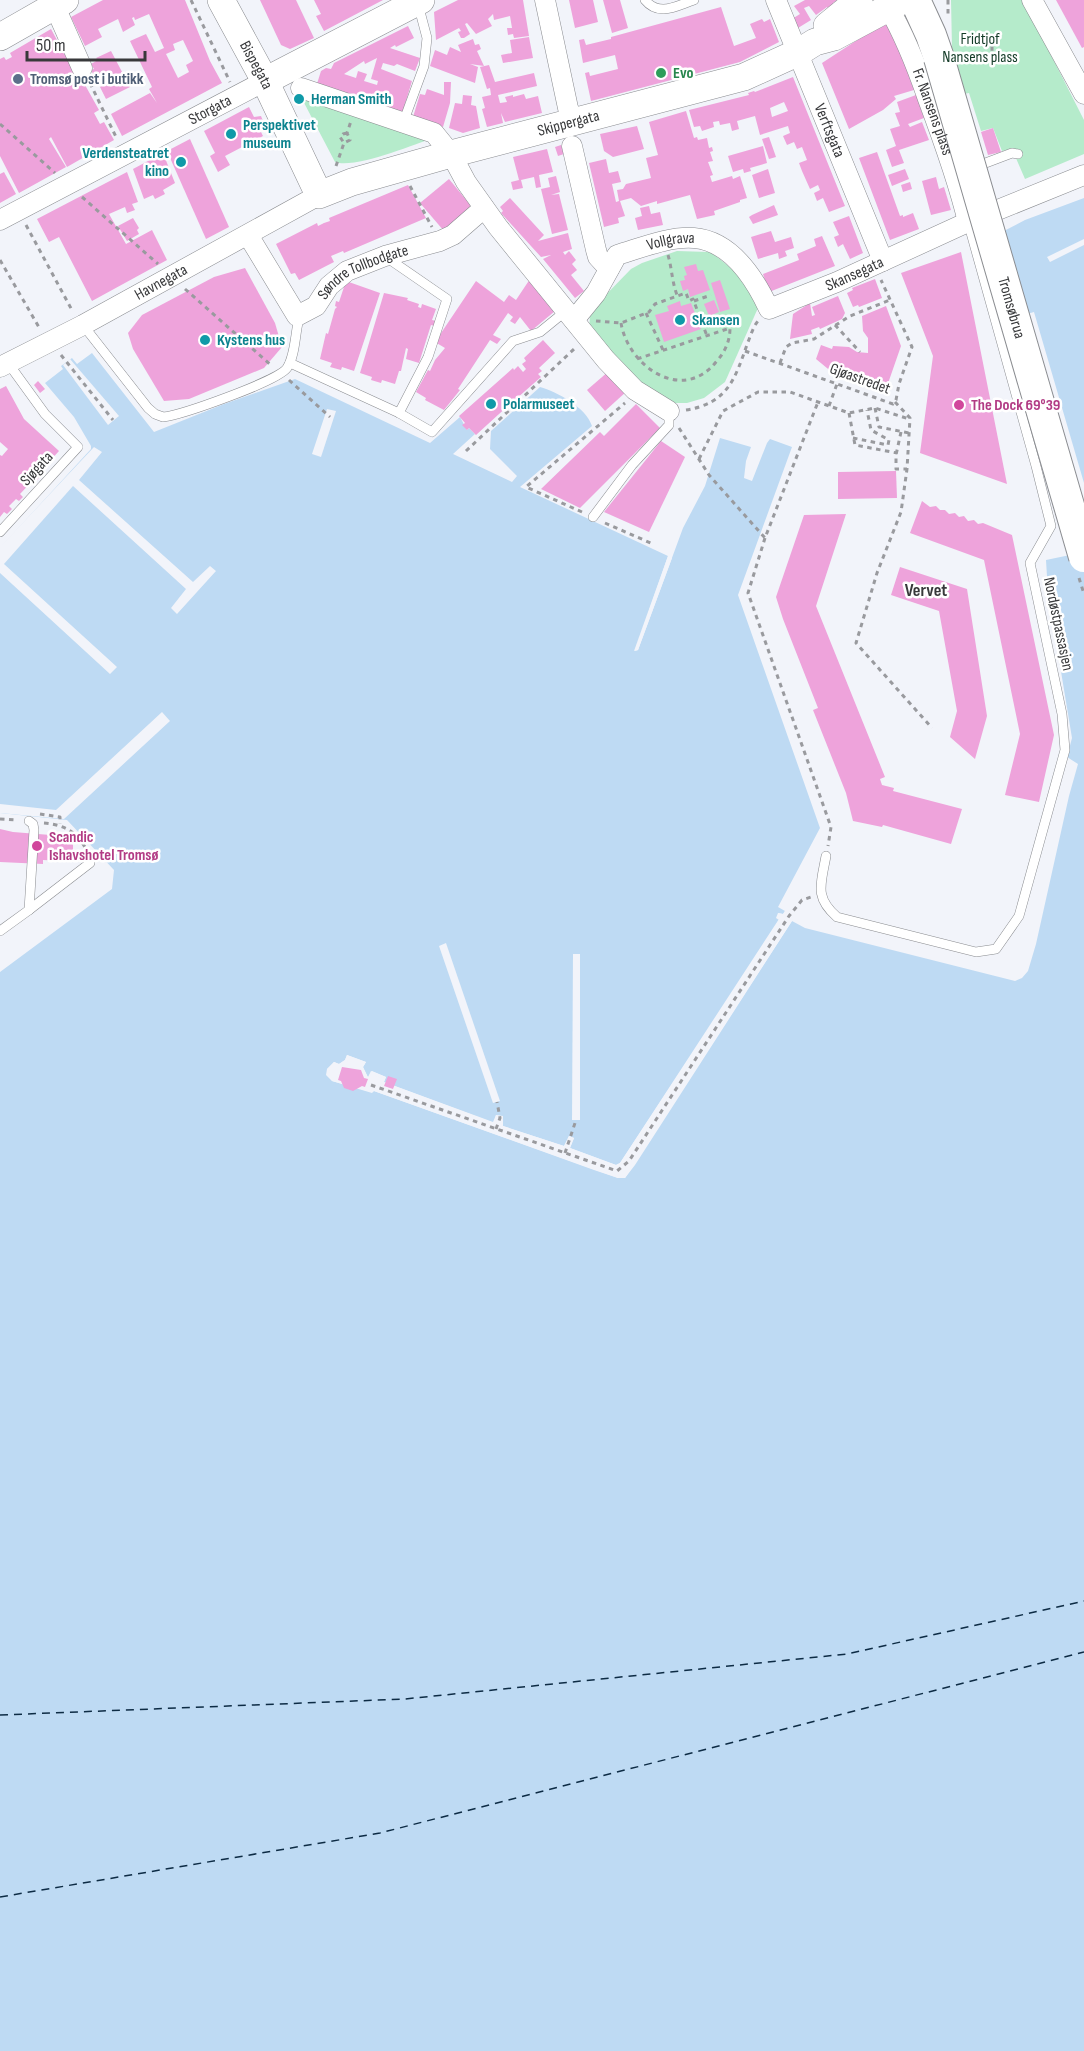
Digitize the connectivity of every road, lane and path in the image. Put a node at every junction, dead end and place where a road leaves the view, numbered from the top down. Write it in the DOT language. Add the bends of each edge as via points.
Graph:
graph roads {
  1 [pos="191,0"];
  2 [pos="221,0"];
  3 [pos="545,0"];
  4 [pos="645,0"];
  5 [pos="694,0"];
  6 [pos="776,0"];
  7 [pos="859,0"];
  8 [pos="1032,0"];
  9 [pos="419,1"];
  10 [pos="58,2"];
  11 [pos="902,2"];
  12 [pos="0,37"];
  13 [pos="978,38"];
  14 [pos="807,47"];
  15 [pos="986,61"];
  16 [pos="82,68"];
  17 [pos="254,86"];
  18 [pos="300,88"];
  19 [pos="1084,94"];
  20 [pos="403,123"];
  21 [pos="573,135"];
  22 [pos="344,143"];
  23 [pos="124,154"];
  24 [pos="452,154"];
  25 [pos="1018,154"];
  26 [pos="336,166"];
  27 [pos="954,175"];
  28 [pos="1084,175"];
  29 [pos="408,181"];
  30 [pos="319,195"];
  31 [pos="484,208"];
  32 [pos="18,210"];
  33 [pos="0,220"];
  34 [pos="968,222"];
  35 [pos="248,235"];
  36 [pos="440,241"];
  37 [pos="385,256"];
  38 [pos="669,259"];
  39 [pos="0,260"];
  40 [pos="879,263"];
  41 [pos="609,269"];
  42 [pos="711,295"];
  43 [pos="677,296"];
  44 [pos="890,300"];
  45 [pos="694,301"];
  46 [pos="769,309"];
  47 [pos="646,313"];
  48 [pos="570,315"];
  49 [pos="297,316"];
  50 [pos="78,319"];
  51 [pos="621,323"];
  52 [pos="835,326"];
  53 [pos="46,336"];
  54 [pos="707,336"];
  55 [pos="587,337"];
  56 [pos="663,350"];
  57 [pos="745,351"];
  58 [pos="860,352"];
  59 [pos="638,359"];
  60 [pos="290,363"];
  61 [pos="780,363"];
  62 [pos="4,365"];
  63 [pos="837,384"];
  64 [pos="638,392"];
  65 [pos="818,402"];
  66 [pos="895,402"];
  67 [pos="829,406"];
  68 [pos="875,408"];
  69 [pos="867,410"];
  70 [pos="669,411"];
  71 [pos="399,413"];
  72 [pos="849,413"];
  73 [pos="113,420"];
  74 [pos="910,420"];
  75 [pos="901,432"];
  76 [pos="909,433"];
  77 [pos="854,438"];
  78 [pos="466,451"];
  79 [pos="897,453"];
  80 [pos="699,459"];
  81 [pos="907,469"];
  82 [pos="593,517"];
  83 [pos="0,532"];
  84 [pos="765,538"];
  85 [pos="653,544"];
  86 [pos="1084,557"];
  87 [pos="932,728"];
  88 [pos="30,817"];
  89 [pos="0,819"];
  90 [pos="60,824"];
  91 [pos="826,856"];
  92 [pos="90,862"];
  93 [pos="821,893"];
  94 [pos="29,910"];
  95 [pos="0,931"];
  96 [pos="371,1085"];
  97 [pos="497,1102"];
  98 [pos="576,1120"];
  99 [pos="496,1130"];
  100 [pos="565,1153"];
  1 -- 17 [label="path" via="230,84"];
  2 -- 17 [label="street, Bispegata"];
  3 -- 21 [label="street"];
  4 -- 5 [label="lane" via="663,10"];
  6 -- 14 [label="street, Verftsgata" via="790,37"];
  7 -- 14 [label="street, Skippergata"];
  8 -- 19 [label="street"];
  9 -- 17 [label="street, Storgata"];
  9 -- 20 [label="lane" via="427,38 424,66"];
  10 -- 12 [label="street"];
  10 -- 16 [label="street"];
  11 -- 14 [label="street, Skippergata"];
  11 -- 27 [label="street, Fr. Nansens plass" via="901,28"];
  11 -- 86 [label="main road, Tromsøbrua, bridge" via="931,35 939,58"];
  13 -- 15 [label="path" via="992,44 992,55"];
  14 -- 21 [label="street, Skippergata" via="744,78"];
  14 -- 40 [label="street, Verftsgata"];
  16 -- 23 [label="path"];
  17 -- 23 [label="street, Storgata"];
  17 -- 30 [label="street, Bispegata"];
  18 -- 20 [label="street"];
  20 -- 24 [label="street" via="434,133"];
  21 -- 24 [label="street, Skippergata"];
  21 -- 41 [label="street" via="596,250"];
  22 -- 26 [label="path"];
  23 -- 32 [label="street, Storgata"];
  24 -- 30 [label="street, Skippergata"];
  24 -- 31 [label="street"];
  25 -- 27 [label="lane"];
  27 -- 34 [label="street, Fr. Nansens plass"];
  28 -- 34 [label="street, Skansegata"];
  29 -- 36 [label="path"];
  30 -- 35 [label="street, Havnegata"];
  31 -- 36 [label="street, Søndre Tollbodgate"];
  31 -- 48 [label="street"];
  32 -- 33 [label="street, Storgata"];
  32 -- 50 [label="path"];
  34 -- 40 [label="street, Skansegata"];
  34 -- 93 [label="lane, Nordøstpassasjen" via="1051,526 1030,563 1062,714 1065,750 1019,916 996,949 976,952 837,917 825,907"];
  35 -- 49 [label="street"];
  35 -- 50 [label="street, Havnegata"];
  36 -- 37 [label="street, Søndre Tollbodgate"];
  37 -- 49 [label="street, Søndre Tollbodgate" via="347,272 329,286 316,306"];
  37 -- 71 [label="lane" via="447,299 428,357"];
  38 -- 43 [label="path"];
  39 -- 53 [label="path"];
  40 -- 44 [label="path, Gjøastredet"];
  40 -- 46 [label="street, Skansegata"];
  41 -- 46 [label="street, Vollgrava" via="617,255 646,247 694,238 711,241 728,252 752,278"];
  41 -- 48 [label="street, Vollgrava" via="596,293"];
  42 -- 45 [label="path"];
  43 -- 45 [label="path" via="686,293 689,301"];
  43 -- 47 [label="path" via="655,304"];
  44 -- 52 [label="path"];
  44 -- 66 [label="path, Gjøastredet" via="912,347"];
  45 -- 54 [label="path"];
  46 -- 57 [label="path" via="755,325"];
  47 -- 51 [label="path"];
  47 -- 56 [label="path"];
  48 -- 51 [label="path"];
  48 -- 55 [label="street"];
  48 -- 71 [label="lane" via="540,332 513,341 432,432"];
  49 -- 60 [label="lane"];
  50 -- 53 [label="street, Havnegata"];
  50 -- 60 [label="lane" via="148,408 163,417 244,391 284,371"];
  51 -- 59 [label="path" via="625,340"];
  52 -- 58 [label="path"];
  52 -- 61 [label="path" via="814,339 786,347"];
  53 -- 62 [label="street, Havnegata"];
  53 -- 73 [label="path"];
  54 -- 56 [label="path"];
  54 -- 59 [label="path" via="730,328 723,353 698,378 684,381 665,376"];
  55 -- 64 [label="street"];
  55 -- 78 [label="path"];
  56 -- 59 [label="path"];
  57 -- 61 [label="path, Gjøastredet"];
  57 -- 70 [label="path" via="730,387 718,398 694,409"];
  60 -- 71 [label="lane"];
  61 -- 63 [label="path, Gjøastredet"];
  62 -- 83 [label="lane, Sjøgata" via="78,447"];
  63 -- 66 [label="path, Gjøastredet"];
  63 -- 67 [label="path"];
  64 -- 70 [label="street"];
  64 -- 82 [label="path" via="526,487"];
  65 -- 67 [label="path"];
  65 -- 80 [label="path" via="790,392 758,392 723,411"];
  65 -- 84 [label="path"];
  66 -- 74 [label="path"];
  67 -- 72 [label="path"];
  68 -- 69 [label="path"];
  68 -- 74 [label="path"];
  68 -- 75 [label="path" via="879,427"];
  69 -- 72 [label="path"];
  69 -- 77 [label="path" via="871,430 889,440 888,444"];
  70 -- 80 [label="path"];
  70 -- 82 [label="lane" via="669,425 632,465"];
  72 -- 77 [label="path"];
  74 -- 76 [label="path"];
  75 -- 76 [label="path"];
  75 -- 79 [label="path"];
  76 -- 81 [label="path"];
  77 -- 79 [label="path" via="855,445"];
  79 -- 81 [label="path" via="896,469"];
  80 -- 84 [label="path"];
  81 -- 87 [label="path" via="901,512 856,643"];
  82 -- 85 [label="path"];
  84 -- 91 [label="path" via="748,593 831,827"];
  88 -- 89 [label="path"];
  88 -- 90 [label="path"];
  88 -- 90 [label="path" via="60,816"];
  88 -- 94 [label="lane" via="34,830"];
  90 -- 92 [label="path" via="80,840"];
  91 -- 93 [label="lane"];
  92 -- 94 [label="lane"];
  93 -- 100 [label="path" via="802,900 789,916 624,1167 617,1171"];
  94 -- 95 [label="lane"];
  96 -- 99 [label="path"];
  97 -- 99 [label="path" via="500,1118"];
  98 -- 100 [label="path"];
  99 -- 100 [label="path"];
}
